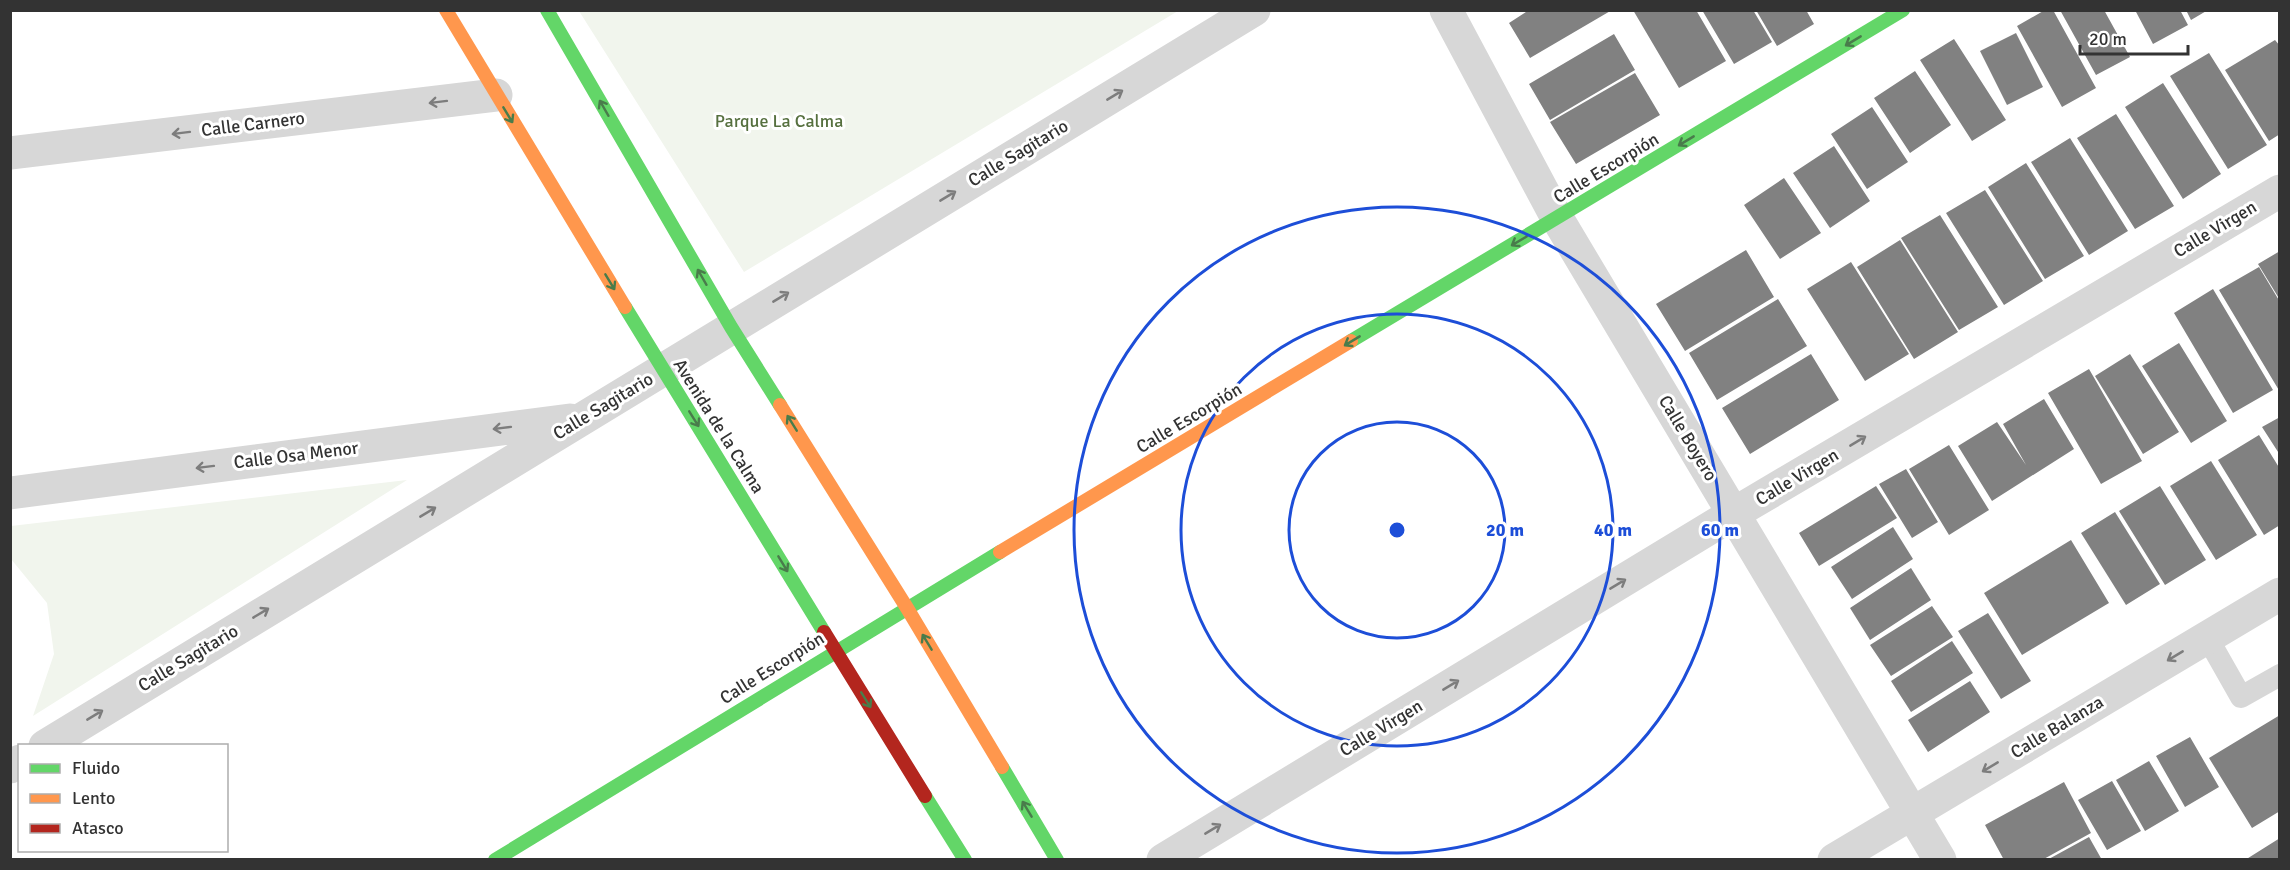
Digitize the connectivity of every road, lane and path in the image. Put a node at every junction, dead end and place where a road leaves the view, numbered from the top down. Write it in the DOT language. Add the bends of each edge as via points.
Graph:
graph roads {
  1 [pos="446,10"];
  2 [pos="546,10"];
  3 [pos="1254,10"];
  4 [pos="1446,10"];
  5 [pos="1904,10"];
  6 [pos="496,95"];
  7 [pos="10,153"];
  8 [pos="2280,191"];
  9 [pos="1557,218"];
  10 [pos="732,327"];
  11 [pos="663,370"];
  12 [pos="581,418"];
  13 [pos="10,493"];
  14 [pos="1733,514"];
  15 [pos="2280,594"];
  16 [pos="907,608"];
  17 [pos="2207,637"];
  18 [pos="836,650"];
  19 [pos="2280,675"];
  20 [pos="48,744"];
  21 [pos="1912,813"];
  22 [pos="495,860"];
  23 [pos="965,860"];
  24 [pos="1057,860"];
  25 [pos="1163,860"];
  26 [pos="1834,860"];
  27 [pos="1940,860"];
  1 -- 6 [label="main road, Avenida de la Calma"];
  10 -- 2 [label="main road, one-way"];
  10 -- 3 [label="street, Calle Sagitario, one-way"];
  4 -- 9 [label="street, Calle Boyero"];
  5 -- 9 [label="main road, Calle Escorpión, one-way"];
  6 -- 7 [label="street, Calle Carnero, one-way"];
  6 -- 11 [label="main road, Avenida de la Calma, one-way"];
  14 -- 8 [label="street, Calle Virgen, one-way"];
  9 -- 14 [label="street, Calle Boyero"];
  9 -- 16 [label="main road, Calle Escorpión, one-way"];
  10 -- 11 [label="street, Calle Sagitario"];
  16 -- 10 [label="main road, one-way"];
  11 -- 12 [label="street, Calle Sagitario"];
  11 -- 18 [label="main road, Avenida de la Calma, one-way"];
  12 -- 13 [label="street, Calle Osa Menor, one-way"];
  20 -- 12 [label="street, Calle Sagitario, one-way"];
  14 -- 21 [label="street, Calle Boyero"];
  25 -- 14 [label="street, Calle Virgen, one-way"];
  15 -- 17 [label="street, Calle Balanza"];
  16 -- 18 [label="main road, Calle Escorpión"];
  24 -- 16 [label="main road, one-way"];
  17 -- 19 [label="lane" via="2241,697"];
  17 -- 21 [label="street, Calle Balanza, one-way"];
  18 -- 22 [label="main road, Calle Escorpión"];
  18 -- 23 [label="main road, Avenida de la Calma, one-way"];
  21 -- 26 [label="street, Calle Balanza"];
  21 -- 27 [label="street, Calle Boyero"];
}
